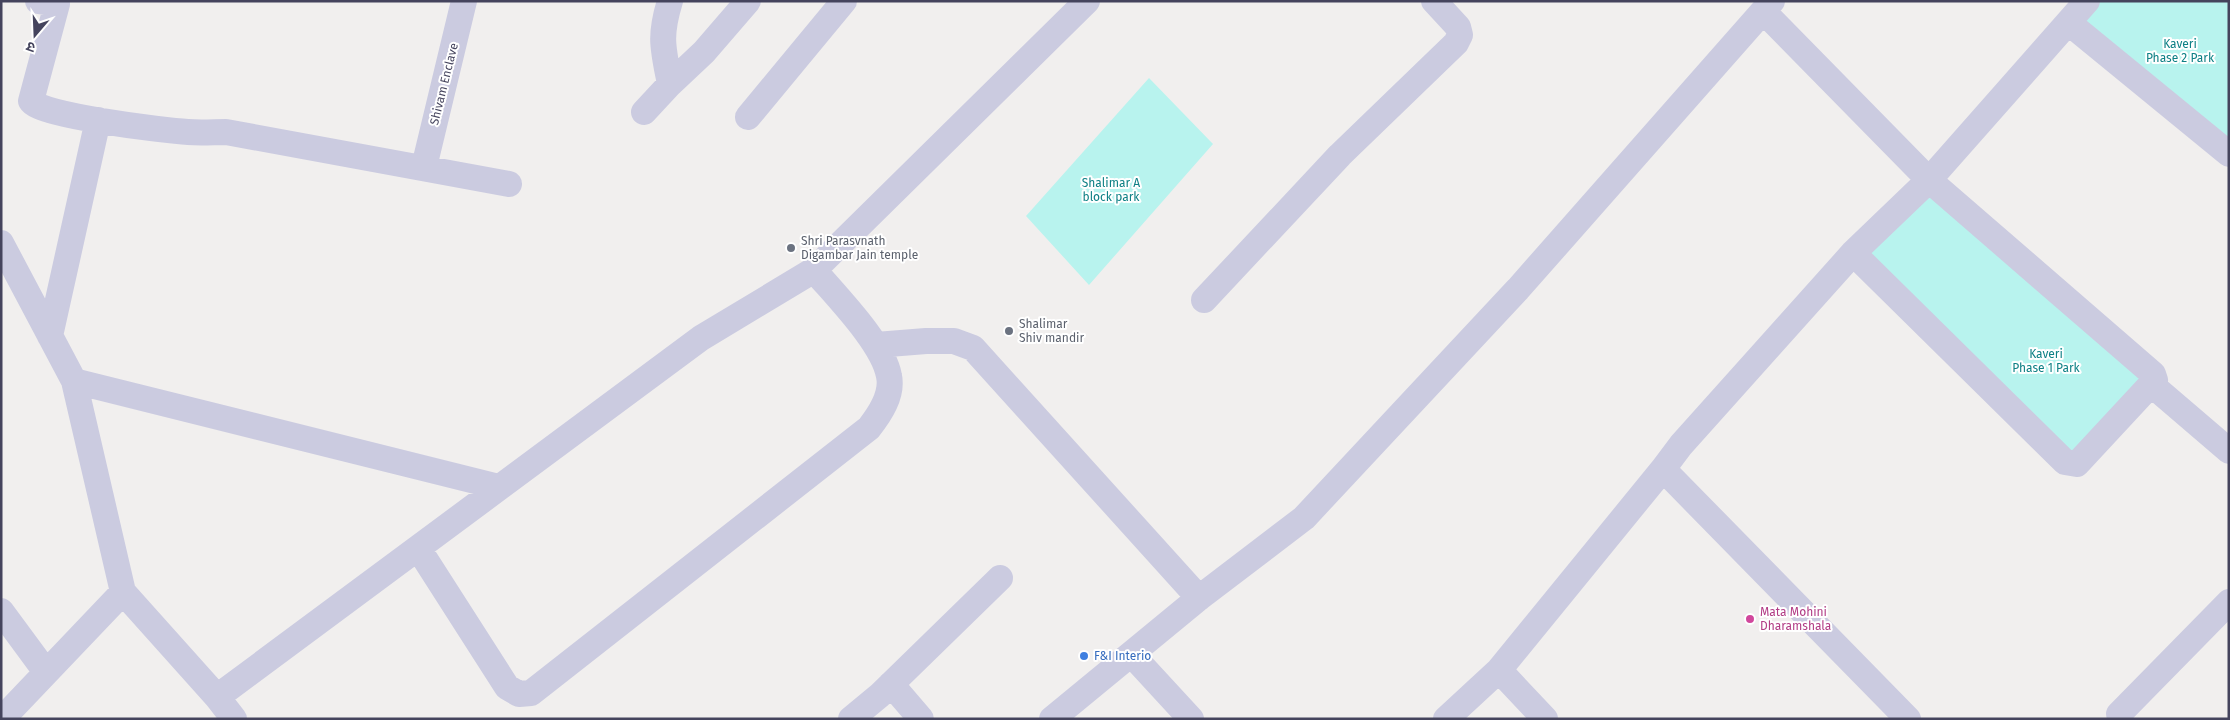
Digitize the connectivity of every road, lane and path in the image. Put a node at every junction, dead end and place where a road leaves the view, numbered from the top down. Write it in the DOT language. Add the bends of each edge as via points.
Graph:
graph roads {
  1 [pos="464,1"];
  2 [pos="670,1"];
  3 [pos="748,1"];
  4 [pos="844,1"];
  5 [pos="1087,1"];
  6 [pos="1434,1"];
  7 [pos="2087,1"];
  8 [pos="51,2"];
  9 [pos="1768,7"];
  10 [pos="2069,23"];
  11 [pos="670,84"];
  12 [pos="644,112"];
  13 [pos="748,117"];
  14 [pos="98,120"];
  15 [pos="2229,154"];
  16 [pos="424,167"];
  17 [pos="1930,180"];
  18 [pos="509,184"];
  19 [pos="1,243"];
  20 [pos="1853,252"];
  21 [pos="814,270"];
  22 [pos="1204,300"];
  23 [pos="50,336"];
  24 [pos="876,345"];
  25 [pos="74,381"];
  26 [pos="2152,385"];
  27 [pos="2229,451"];
  28 [pos="1663,470"];
  29 [pos="499,488"];
  30 [pos="418,548"];
  31 [pos="1000,578"];
  32 [pos="123,592"];
  33 [pos="1199,598"];
  34 [pos="2229,602"];
  35 [pos="1,611"];
  36 [pos="1132,655"];
  37 [pos="1499,670"];
  38 [pos="46,672"];
  39 [pos="891,684"];
  40 [pos="217,697"];
  41 [pos="2119,714"];
  42 [pos="2,719"];
  43 [pos="234,719"];
  44 [pos="851,719"];
  45 [pos="920,719"];
  46 [pos="1052,719"];
  47 [pos="1191,719"];
  48 [pos="1446,719"];
  49 [pos="1545,719"];
  50 [pos="1908,719"];
  1 -- 16 [label="street, Shivam Enclave"];
  2 -- 11 [label="street" via="663,23 662,41"];
  3 -- 11 [label="street" via="704,52"];
  4 -- 13 [label="street"];
  5 -- 21 [label="street"];
  6 -- 22 [label="street" via="1458,27 1460,35 1456,43 1340,155"];
  7 -- 10 [label="street"];
  8 -- 14 [label="street" via="31,101 39,108"];
  9 -- 17 [label="street"];
  9 -- 33 [label="street" via="1518,288 1304,518"];
  10 -- 15 [label="street"];
  10 -- 17 [label="street"];
  11 -- 12 [label="street"];
  14 -- 16 [label="street" via="187,132 226,132"];
  14 -- 23 [label="street"];
  16 -- 18 [label="street"];
  17 -- 20 [label="street"];
  17 -- 26 [label="street" via="2153,374 2155,380"];
  19 -- 23 [label="street"];
  20 -- 26 [label="street" via="2065,462 2077,464"];
  20 -- 28 [label="street" via="1681,445"];
  21 -- 24 [label="street"];
  21 -- 29 [label="street" via="701,338"];
  23 -- 25 [label="street"];
  24 -- 30 [label="street" via="889,376 888,392 882,412 869,428 531,693 519,694 507,687"];
  24 -- 33 [label="street" via="954,341 973,348"];
  25 -- 29 [label="street"];
  25 -- 32 [label="street"];
  26 -- 27 [label="street"];
  28 -- 37 [label="street"];
  28 -- 50 [label="street"];
  29 -- 30 [label="street"];
  30 -- 40 [label="street"];
  31 -- 39 [label="street"];
  32 -- 38 [label="street"];
  32 -- 40 [label="street"];
  33 -- 36 [label="street"];
  34 -- 41 [label="street"];
  35 -- 38 [label="street"];
  36 -- 46 [label="street"];
  36 -- 47 [label="street"];
  37 -- 48 [label="street"];
  37 -- 49 [label="street"];
  38 -- 42 [label="street"];
  39 -- 44 [label="street"];
  39 -- 45 [label="street"];
  40 -- 43 [label="street"];
}
